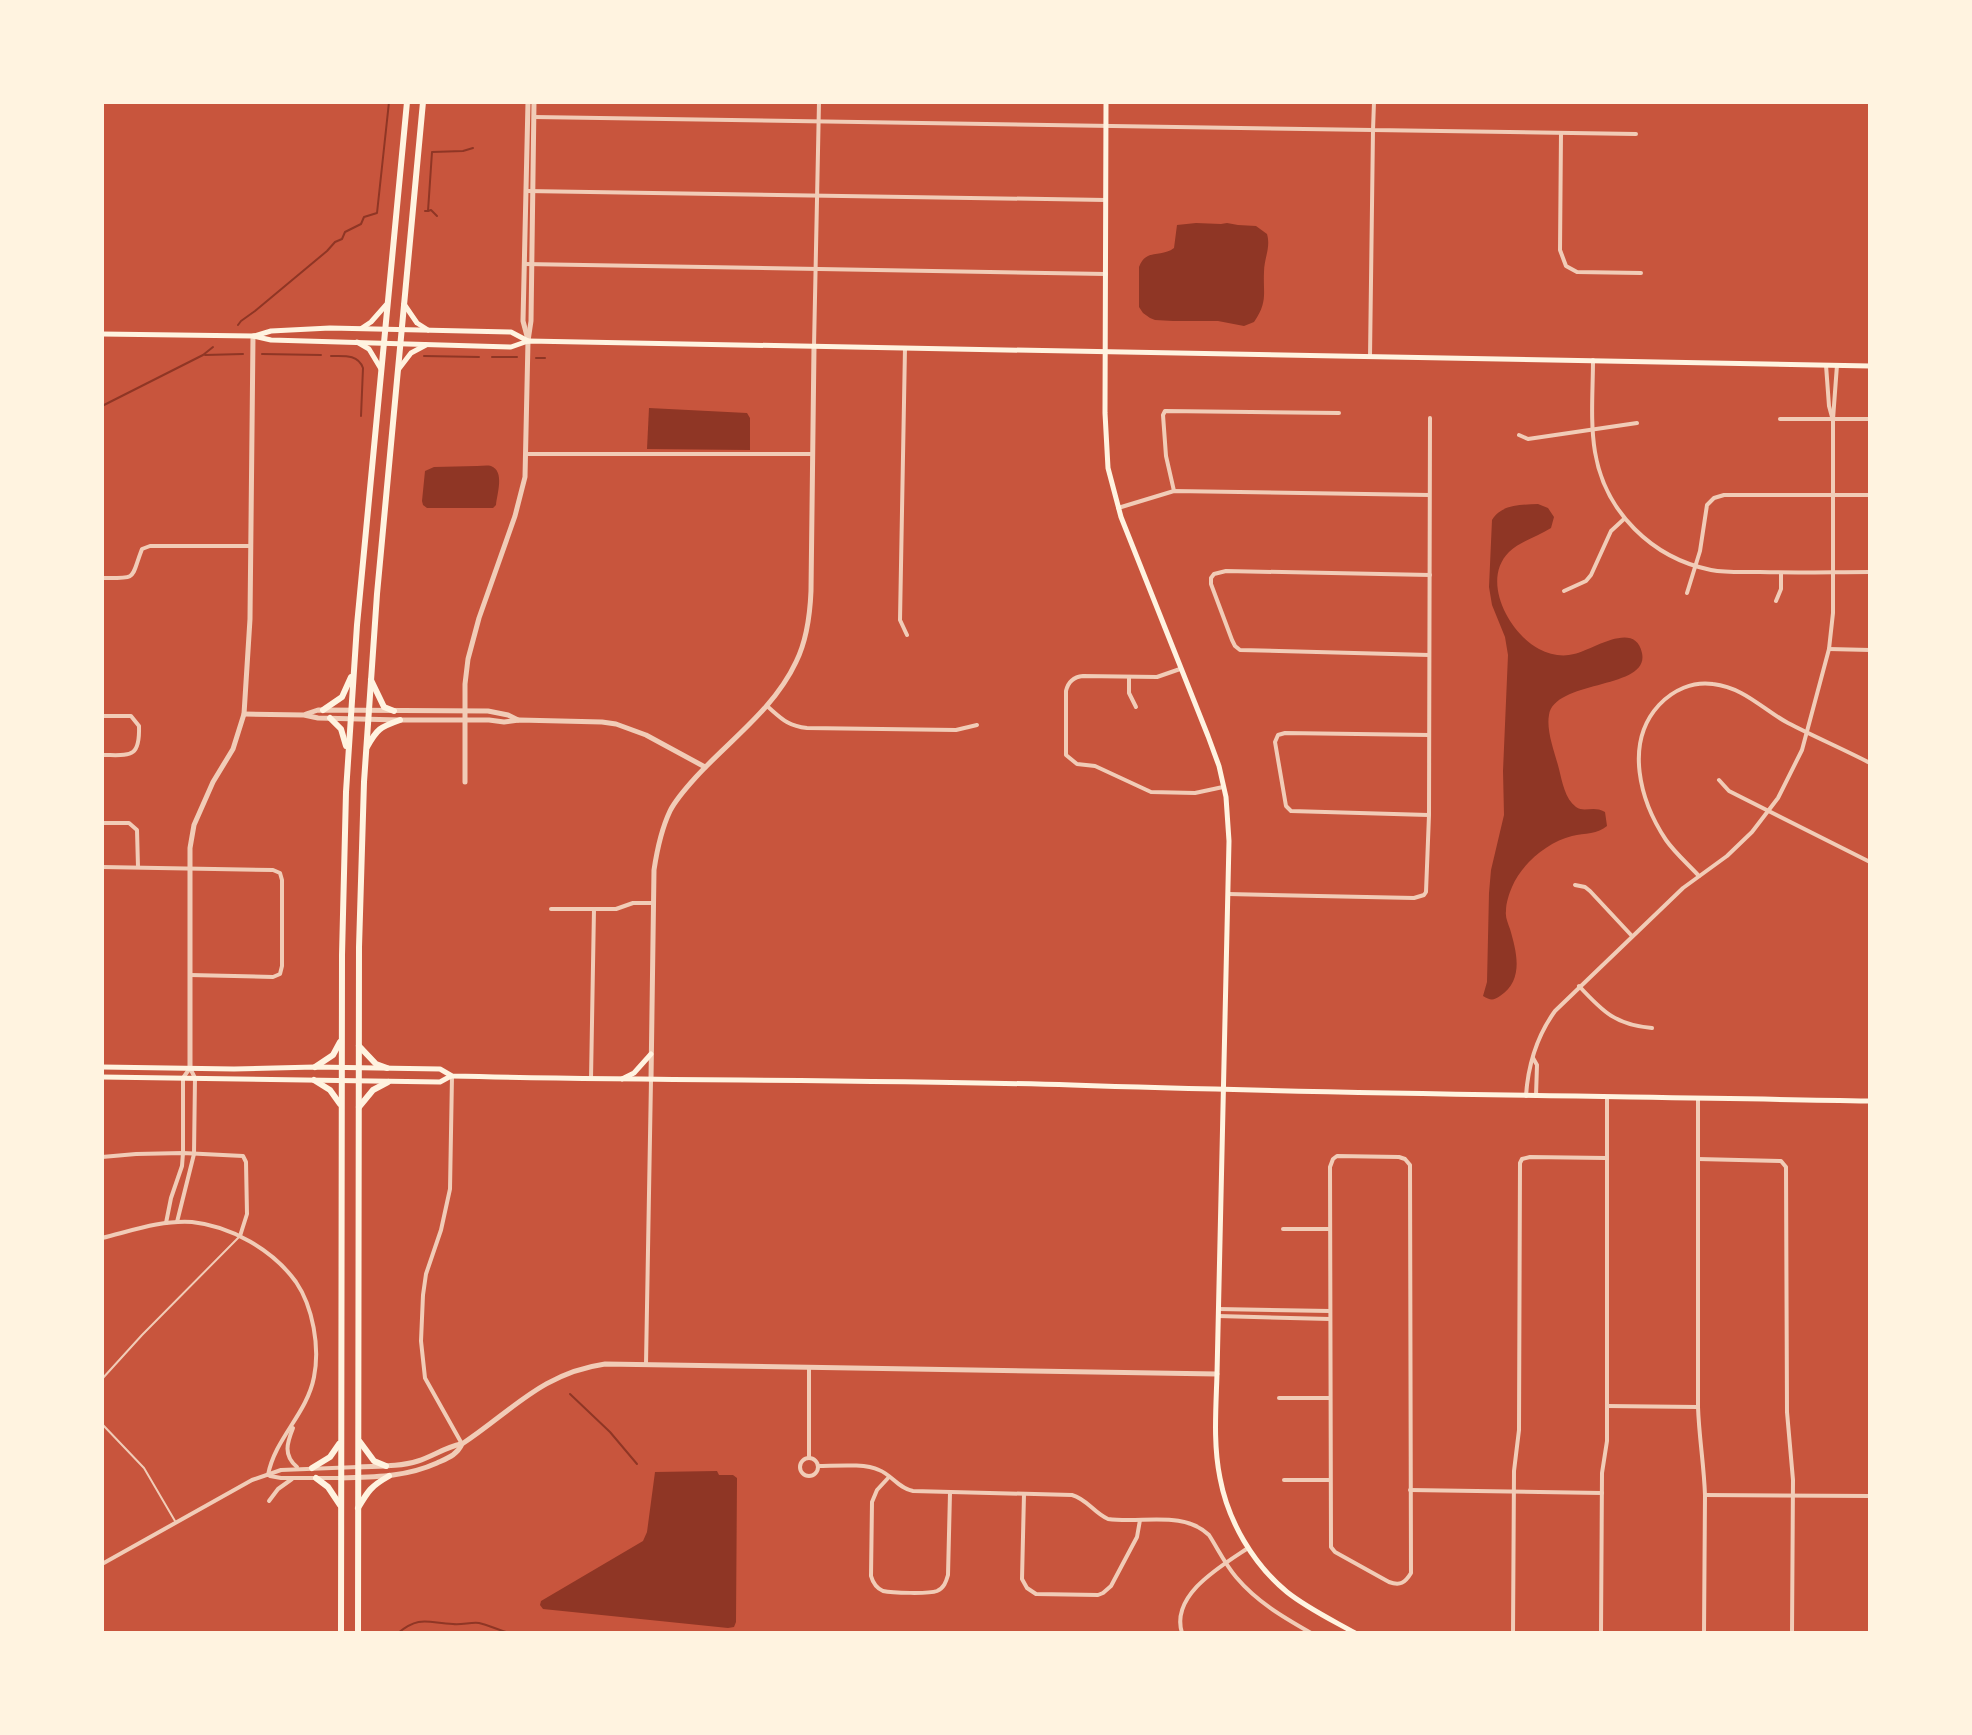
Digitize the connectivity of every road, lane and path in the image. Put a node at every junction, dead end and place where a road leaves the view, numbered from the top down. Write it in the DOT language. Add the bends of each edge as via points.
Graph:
graph roads {
  1 [pos="407,102"];
  2 [pos="423,102"];
  3 [pos="528,102"];
  4 [pos="534,102"];
  5 [pos="819,102"];
  6 [pos="1106,102"];
  7 [pos="1374,102"];
  8 [pos="531,117"];
  9 [pos="819,122"];
  10 [pos="1106,127"];
  11 [pos="1373,130"];
  12 [pos="1561,133"];
  13 [pos="1636,134"];
  14 [pos="529,191"];
  15 [pos="817,196"];
  16 [pos="1106,200"];
  17 [pos="524,264"];
  18 [pos="532,264"];
  19 [pos="816,269"];
  20 [pos="1641,273"];
  21 [pos="1106,274"];
  22 [pos="387,304"];
  23 [pos="404,304"];
  24 [pos="361,329"];
  25 [pos="385,329"];
  26 [pos="402,330"];
  27 [pos="429,331"];
  28 [pos="102,334"];
  29 [pos="253,336"];
  30 [pos="528,341"];
  31 [pos="357,342"];
  32 [pos="383,342"];
  33 [pos="401,343"];
  34 [pos="428,345"];
  35 [pos="814,347"];
  36 [pos="905,348"];
  37 [pos="1105,353"];
  38 [pos="1370,357"];
  39 [pos="1593,360"];
  40 [pos="1826,365"];
  41 [pos="1837,365"];
  42 [pos="1870,366"];
  43 [pos="381,369"];
  44 [pos="398,370"];
  45 [pos="1339,413"];
  46 [pos="1430,418"];
  47 [pos="1780,419"];
  48 [pos="1833,419"];
  49 [pos="1870,419"];
  50 [pos="1637,423"];
  51 [pos="1593,429"];
  52 [pos="1519,435"];
  53 [pos="526,454"];
  54 [pos="813,454"];
  55 [pos="1174,491"];
  56 [pos="1429,495"];
  57 [pos="1833,495"];
  58 [pos="1870,495"];
  59 [pos="1118,508"];
  60 [pos="1624,519"];
  61 [pos="250,546"];
  62 [pos="1695,566"];
  63 [pos="1833,572"];
  64 [pos="1870,572"];
  65 [pos="1781,573"];
  66 [pos="1430,575"];
  67 [pos="102,578"];
  68 [pos="1564,591"];
  69 [pos="1687,593"];
  70 [pos="1776,601"];
  71 [pos="907,635"];
  72 [pos="1829,649"];
  73 [pos="1870,650"];
  74 [pos="1429,655"];
  75 [pos="1180,669"];
  76 [pos="353,674"];
  77 [pos="1129,677"];
  78 [pos="370,678"];
  79 [pos="767,706"];
  80 [pos="1136,707"];
  81 [pos="323,710"];
  82 [pos="351,710"];
  83 [pos="367,710"];
  84 [pos="394,711"];
  85 [pos="465,711"];
  86 [pos="244,714"];
  87 [pos="304,715"];
  88 [pos="102,716"];
  89 [pos="330,718"];
  90 [pos="350,719"];
  91 [pos="367,719"];
  92 [pos="400,720"];
  93 [pos="519,720"];
  94 [pos="465,721"];
  95 [pos="977,725"];
  96 [pos="1808,732"];
  97 [pos="1429,735"];
  98 [pos="365,750"];
  99 [pos="348,754"];
  100 [pos="102,755"];
  101 [pos="1870,763"];
  102 [pos="705,767"];
  103 [pos="1719,780"];
  104 [pos="465,782"];
  105 [pos="1223,787"];
  106 [pos="1769,811"];
  107 [pos="1429,815"];
  108 [pos="102,823"];
  109 [pos="1870,862"];
  110 [pos="102,867"];
  111 [pos="138,867"];
  112 [pos="190,868"];
  113 [pos="1699,876"];
  114 [pos="1575,885"];
  115 [pos="1228,894"];
  116 [pos="653,903"];
  117 [pos="551,909"];
  118 [pos="594,909"];
  119 [pos="1632,936"];
  120 [pos="190,975"];
  121 [pos="1579,986"];
  122 [pos="1652,1028"];
  123 [pos="342,1038"];
  124 [pos="359,1046"];
  125 [pos="651,1054"];
  126 [pos="1533,1058"];
  127 [pos="102,1067"];
  128 [pos="315,1067"];
  129 [pos="341,1067"];
  130 [pos="190,1068"];
  131 [pos="359,1068"];
  132 [pos="387,1068"];
  133 [pos="452,1076"];
  134 [pos="102,1077"];
  135 [pos="183,1078"];
  136 [pos="195,1078"];
  137 [pos="591,1079"];
  138 [pos="314,1080"];
  139 [pos="621,1080"];
  140 [pos="651,1080"];
  141 [pos="342,1081"];
  142 [pos="359,1082"];
  143 [pos="388,1082"];
  144 [pos="1223,1091"];
  145 [pos="1526,1096"];
  146 [pos="1536,1096"];
  147 [pos="1607,1097"];
  148 [pos="1698,1099"];
  149 [pos="1870,1101"];
  150 [pos="341,1106"];
  151 [pos="359,1107"];
  152 [pos="183,1153"];
  153 [pos="194,1154"];
  154 [pos="102,1157"];
  155 [pos="1606,1158"];
  156 [pos="1698,1159"];
  157 [pos="177,1222"];
  158 [pos="166,1223"];
  159 [pos="1283,1229"];
  160 [pos="1330,1229"];
  161 [pos="240,1236"];
  162 [pos="102,1238"];
  163 [pos="1218,1309"];
  164 [pos="1266,1310"];
  165 [pos="1330,1311"];
  166 [pos="1218,1316"];
  167 [pos="1266,1317"];
  168 [pos="1330,1319"];
  169 [pos="646,1364"];
  170 [pos="809,1367"];
  171 [pos="1217,1374"];
  172 [pos="102,1379"];
  173 [pos="1279,1398"];
  174 [pos="1330,1398"];
  175 [pos="1607,1406"];
  176 [pos="1698,1407"];
  177 [pos="102,1424"];
  178 [pos="294,1424"];
  179 [pos="358,1438"];
  180 [pos="341,1441"];
  181 [pos="462,1444"];
  182 [pos="809,1457"];
  183 [pos="386,1466"];
  184 [pos="818,1466"];
  185 [pos="358,1467"];
  186 [pos="299,1468"];
  187 [pos="312,1468"];
  188 [pos="341,1468"];
  189 [pos="268,1475"];
  190 [pos="389,1476"];
  191 [pos="889,1477"];
  192 [pos="294,1478"];
  193 [pos="316,1478"];
  194 [pos="341,1478"];
  195 [pos="358,1478"];
  196 [pos="1284,1480"];
  197 [pos="1330,1480"];
  198 [pos="1410,1490"];
  199 [pos="950,1492"];
  200 [pos="1514,1492"];
  201 [pos="1602,1493"];
  202 [pos="1024,1494"];
  203 [pos="1705,1495"];
  204 [pos="1793,1495"];
  205 [pos="1870,1496"];
  206 [pos="269,1501"];
  207 [pos="341,1506"];
  208 [pos="358,1508"];
  209 [pos="1140,1520"];
  210 [pos="175,1522"];
  211 [pos="1248,1548"];
  212 [pos="1226,1563"];
  213 [pos="102,1564"];
  214 [pos="358,1632"];
  215 [pos="341,1633"];
  216 [pos="1182,1633"];
  217 [pos="1311,1633"];
  218 [pos="1355,1633"];
  219 [pos="1513,1633"];
  220 [pos="1601,1633"];
  221 [pos="1704,1633"];
  222 [pos="1792,1633"];
  1 -- 22 [label="highway"];
  2 -- 23 [label="highway"];
  3 -- 8 [label="street"];
  4 -- 8 [label="street"];
  5 -- 9 [label="street"];
  6 -- 10 [label="main road"];
  7 -- 11 [label="street"];
  8 -- 9 [label="street"];
  8 -- 14 [label="street"];
  9 -- 10 [label="street"];
  9 -- 15 [label="street"];
  10 -- 11 [label="street"];
  10 -- 16 [label="main road"];
  11 -- 12 [label="street"];
  11 -- 38 [label="street"];
  12 -- 13 [label="street"];
  12 -- 20 [label="street" via="1560,250 1566,266 1577,272"];
  14 -- 15 [label="street"];
  14 -- 17 [label="street"];
  14 -- 18 [label="street"];
  15 -- 16 [label="street"];
  15 -- 19 [label="street"];
  16 -- 21 [label="main road"];
  17 -- 18 [label="street"];
  17 -- 30 [label="street"];
  18 -- 19 [label="street"];
  18 -- 30 [label="street"];
  19 -- 21 [label="street"];
  19 -- 35 [label="street"];
  21 -- 37 [label="main road"];
  22 -- 24 [label="main road"];
  22 -- 25 [label="highway"];
  23 -- 26 [label="highway"];
  23 -- 27 [label="main road"];
  24 -- 25 [label="main road"];
  24 -- 29 [label="main road"];
  25 -- 26 [label="main road"];
  25 -- 32 [label="highway"];
  26 -- 27 [label="main road"];
  26 -- 33 [label="highway"];
  27 -- 30 [label="main road" via="511,332"];
  28 -- 29 [label="main road"];
  29 -- 31 [label="main road"];
  29 -- 61 [label="street"];
  30 -- 34 [label="main road" via="511,347"];
  30 -- 35 [label="main road"];
  30 -- 53 [label="street"];
  31 -- 32 [label="main road"];
  31 -- 43 [label="main road" via="369,349"];
  32 -- 33 [label="main road"];
  32 -- 43 [label="highway"];
  33 -- 34 [label="main road"];
  33 -- 44 [label="highway"];
  34 -- 44 [label="main road" via="411,353"];
  35 -- 36 [label="main road"];
  35 -- 54 [label="street"];
  36 -- 37 [label="main road"];
  36 -- 71 [label="street" via="900,620"];
  37 -- 38 [label="main road"];
  37 -- 59 [label="main road" via="1105,439"];
  38 -- 39 [label="main road"];
  39 -- 40 [label="main road"];
  39 -- 51 [label="street"];
  40 -- 41 [label="main road"];
  40 -- 48 [label="street"];
  41 -- 42 [label="main road"];
  41 -- 48 [label="street"];
  43 -- 76 [label="highway"];
  44 -- 78 [label="highway"];
  45 -- 55 [label="street" via="1165,411 1163,435"];
  46 -- 56 [label="street"];
  47 -- 48 [label="street"];
  48 -- 49 [label="street"];
  48 -- 57 [label="street"];
  50 -- 51 [label="street"];
  51 -- 52 [label="street" via="1528,439"];
  51 -- 60 [label="street" via="1600,473"];
  53 -- 54 [label="street"];
  53 -- 85 [label="street" via="520,500 470,647"];
  54 -- 79 [label="street" via="807,629 795,665"];
  55 -- 56 [label="street"];
  55 -- 59 [label="street"];
  56 -- 66 [label="street"];
  57 -- 58 [label="street"];
  57 -- 62 [label="street" via="1714,498 1705,510"];
  57 -- 63 [label="street"];
  59 -- 75 [label="main road"];
  60 -- 62 [label="street" via="1664,553"];
  60 -- 68 [label="street" via="1611,531 1591,575"];
  61 -- 67 [label="street" via="150,546 142,549 136,573 129,578"];
  61 -- 86 [label="street"];
  62 -- 65 [label="street"];
  62 -- 69 [label="street"];
  63 -- 64 [label="street"];
  63 -- 65 [label="street"];
  63 -- 72 [label="street"];
  65 -- 70 [label="street"];
  66 -- 74 [label="street"];
  66 -- 74 [label="street" via="1226,571 1211,578 1240,650"];
  72 -- 73 [label="street"];
  72 -- 96 [label="street"];
  74 -- 97 [label="street"];
  75 -- 77 [label="street" via="1157,677"];
  75 -- 105 [label="main road"];
  76 -- 81 [label="highway" via="342,697"];
  76 -- 82 [label="highway"];
  77 -- 80 [label="street"];
  77 -- 105 [label="street" via="1083,676 1067,686 1065,750 1072,762 1095,766 1151,792 1195,793"];
  78 -- 83 [label="highway"];
  78 -- 84 [label="highway" via="384,707"];
  79 -- 95 [label="street" via="783,720 807,728 956,730"];
  79 -- 102 [label="street"];
  81 -- 82 [label="street"];
  81 -- 87 [label="street"];
  82 -- 83 [label="street"];
  82 -- 90 [label="highway"];
  83 -- 84 [label="street"];
  83 -- 91 [label="highway"];
  84 -- 85 [label="street"];
  85 -- 93 [label="street"];
  85 -- 94 [label="street"];
  86 -- 87 [label="street"];
  86 -- 112 [label="street" via="233,749 194,825"];
  87 -- 89 [label="street"];
  88 -- 100 [label="street" via="131,716 139,726 140,742 129,755"];
  89 -- 90 [label="street"];
  89 -- 99 [label="highway" via="341,729"];
  90 -- 91 [label="street"];
  90 -- 99 [label="highway"];
  91 -- 92 [label="street"];
  91 -- 98 [label="highway"];
  92 -- 94 [label="street"];
  92 -- 98 [label="highway" via="376,731"];
  93 -- 94 [label="street"];
  93 -- 102 [label="street" via="616,724"];
  94 -- 104 [label="street"];
  96 -- 101 [label="street"];
  96 -- 106 [label="street"];
  96 -- 113 [label="street" via="1757,701 1710,683 1681,688 1653,711 1637,759 1641,786 1658,827"];
  97 -- 107 [label="street"];
  97 -- 107 [label="street" via="1285,733 1275,742 1291,811"];
  98 -- 124 [label="highway"];
  99 -- 123 [label="highway"];
  102 -- 116 [label="street" via="664,824"];
  103 -- 106 [label="street" via="1729,791"];
  105 -- 115 [label="main road"];
  106 -- 109 [label="street"];
  106 -- 113 [label="street" via="1727,856"];
  107 -- 115 [label="street" via="1424,895"];
  108 -- 111 [label="street" via="129,823 137,830"];
  110 -- 111 [label="street"];
  111 -- 112 [label="street"];
  112 -- 120 [label="street"];
  112 -- 120 [label="street" via="280,873 283,966 273,977"];
  113 -- 119 [label="street"];
  114 -- 119 [label="street" via="1590,891"];
  115 -- 144 [label="main road"];
  116 -- 118 [label="street"];
  116 -- 125 [label="street"];
  117 -- 118 [label="street"];
  118 -- 137 [label="street"];
  119 -- 121 [label="street"];
  120 -- 130 [label="street"];
  121 -- 122 [label="street" via="1613,1018"];
  121 -- 126 [label="street" via="1545,1024"];
  123 -- 128 [label="highway" via="333,1055"];
  123 -- 129 [label="highway"];
  124 -- 131 [label="highway"];
  124 -- 132 [label="highway"];
  125 -- 139 [label="main road"];
  125 -- 140 [label="street"];
  126 -- 145 [label="street"];
  126 -- 146 [label="street"];
  127 -- 130 [label="main road"];
  128 -- 129 [label="main road"];
  128 -- 130 [label="main road"];
  129 -- 131 [label="main road"];
  129 -- 141 [label="highway"];
  130 -- 135 [label="street"];
  130 -- 136 [label="street"];
  131 -- 132 [label="main road"];
  131 -- 142 [label="highway"];
  132 -- 133 [label="main road" via="440,1069"];
  133 -- 137 [label="main road"];
  133 -- 143 [label="main road" via="440,1082"];
  133 -- 181 [label="street" via="450,1189 424,1285 421,1341 425,1378"];
  134 -- 135 [label="main road"];
  135 -- 136 [label="main road"];
  135 -- 152 [label="street"];
  136 -- 138 [label="main road"];
  136 -- 153 [label="street"];
  137 -- 139 [label="main road"];
  138 -- 141 [label="main road"];
  138 -- 150 [label="highway"];
  139 -- 140 [label="main road"];
  140 -- 144 [label="main road"];
  140 -- 169 [label="street"];
  141 -- 142 [label="main road"];
  141 -- 150 [label="highway"];
  142 -- 143 [label="main road"];
  142 -- 151 [label="highway"];
  143 -- 151 [label="highway"];
  144 -- 145 [label="main road"];
  144 -- 163 [label="main road"];
  145 -- 146 [label="main road"];
  146 -- 147 [label="main road"];
  147 -- 148 [label="main road"];
  147 -- 155 [label="street"];
  148 -- 149 [label="main road"];
  148 -- 156 [label="street"];
  150 -- 180 [label="highway"];
  151 -- 179 [label="highway"];
  152 -- 153 [label="street"];
  152 -- 154 [label="street"];
  152 -- 158 [label="street"];
  153 -- 157 [label="street"];
  153 -- 161 [label="street" via="245,1158 247,1214"];
  155 -- 175 [label="street"];
  155 -- 200 [label="street" via="1530,1157 1520,1163"];
  156 -- 176 [label="street"];
  156 -- 204 [label="street" via="1785,1163 1787,1420"];
  157 -- 158 [label="street"];
  157 -- 161 [label="street"];
  158 -- 162 [label="street"];
  159 -- 160 [label="street"];
  160 -- 165 [label="street"];
  160 -- 198 [label="street" via="1333,1159 1408,1161"];
  161 -- 172 [label="lane"];
  161 -- 178 [label="street" via="289,1274 310,1316 315,1373"];
  163 -- 164 [label="street"];
  163 -- 166 [label="main road"];
  164 -- 165 [label="street"];
  164 -- 167 [label="street"];
  165 -- 168 [label="street"];
  166 -- 167 [label="street"];
  166 -- 171 [label="main road"];
  167 -- 168 [label="street"];
  168 -- 174 [label="street"];
  169 -- 170 [label="street"];
  169 -- 181 [label="street" via="591,1366 557,1377"];
  170 -- 171 [label="street"];
  170 -- 182 [label="street"];
  171 -- 211 [label="main road" via="1220,1479"];
  173 -- 174 [label="street"];
  174 -- 197 [label="street"];
  175 -- 176 [label="street"];
  175 -- 201 [label="street"];
  176 -- 203 [label="street"];
  177 -- 210 [label="lane" via="144,1468"];
  178 -- 186 [label="street" via="287,1452"];
  178 -- 189 [label="street" via="270,1460"];
  179 -- 183 [label="highway" via="370,1457"];
  179 -- 185 [label="highway"];
  180 -- 187 [label="highway" via="330,1457"];
  180 -- 188 [label="highway"];
  181 -- 183 [label="street" via="418,1461"];
  181 -- 190 [label="street" via="449,1458 420,1471"];
  182 -- 184 [label="street"];
  182 -- 184 [label="street" via="800,1465 803,1473 814,1474"];
  183 -- 185 [label="street"];
  184 -- 191 [label="street" via="872,1467"];
  185 -- 188 [label="street"];
  185 -- 195 [label="highway"];
  186 -- 187 [label="street"];
  186 -- 189 [label="street"];
  187 -- 188 [label="street"];
  188 -- 194 [label="highway"];
  189 -- 192 [label="street"];
  189 -- 210 [label="street"];
  190 -- 195 [label="street"];
  190 -- 208 [label="highway" via="374,1484"];
  191 -- 199 [label="street" via="907,1490"];
  191 -- 199 [label="street" via="872,1502 871,1576 885,1591 932,1592 945,1584"];
  192 -- 193 [label="street"];
  192 -- 206 [label="street"];
  193 -- 194 [label="street"];
  193 -- 207 [label="highway"];
  194 -- 195 [label="street"];
  194 -- 207 [label="highway"];
  195 -- 208 [label="highway"];
  196 -- 197 [label="street"];
  197 -- 198 [label="street" via="1331,1547 1397,1585 1411,1573"];
  198 -- 200 [label="street"];
  199 -- 202 [label="street"];
  200 -- 201 [label="street"];
  200 -- 219 [label="street"];
  201 -- 220 [label="street"];
  202 -- 209 [label="street" via="1072,1495 1103,1517"];
  202 -- 209 [label="street" via="1022,1579 1036,1594 1098,1595 1107,1590 1137,1537"];
  203 -- 204 [label="street"];
  203 -- 221 [label="street"];
  204 -- 205 [label="street"];
  204 -- 222 [label="street"];
  207 -- 215 [label="highway"];
  208 -- 214 [label="highway"];
  209 -- 212 [label="street" via="1196,1525 1209,1535"];
  210 -- 213 [label="street"];
  211 -- 212 [label="street"];
  211 -- 218 [label="main road" via="1288,1593"];
  212 -- 216 [label="street" via="1187,1597 1179,1618"];
  212 -- 217 [label="street" via="1269,1609"];
}
